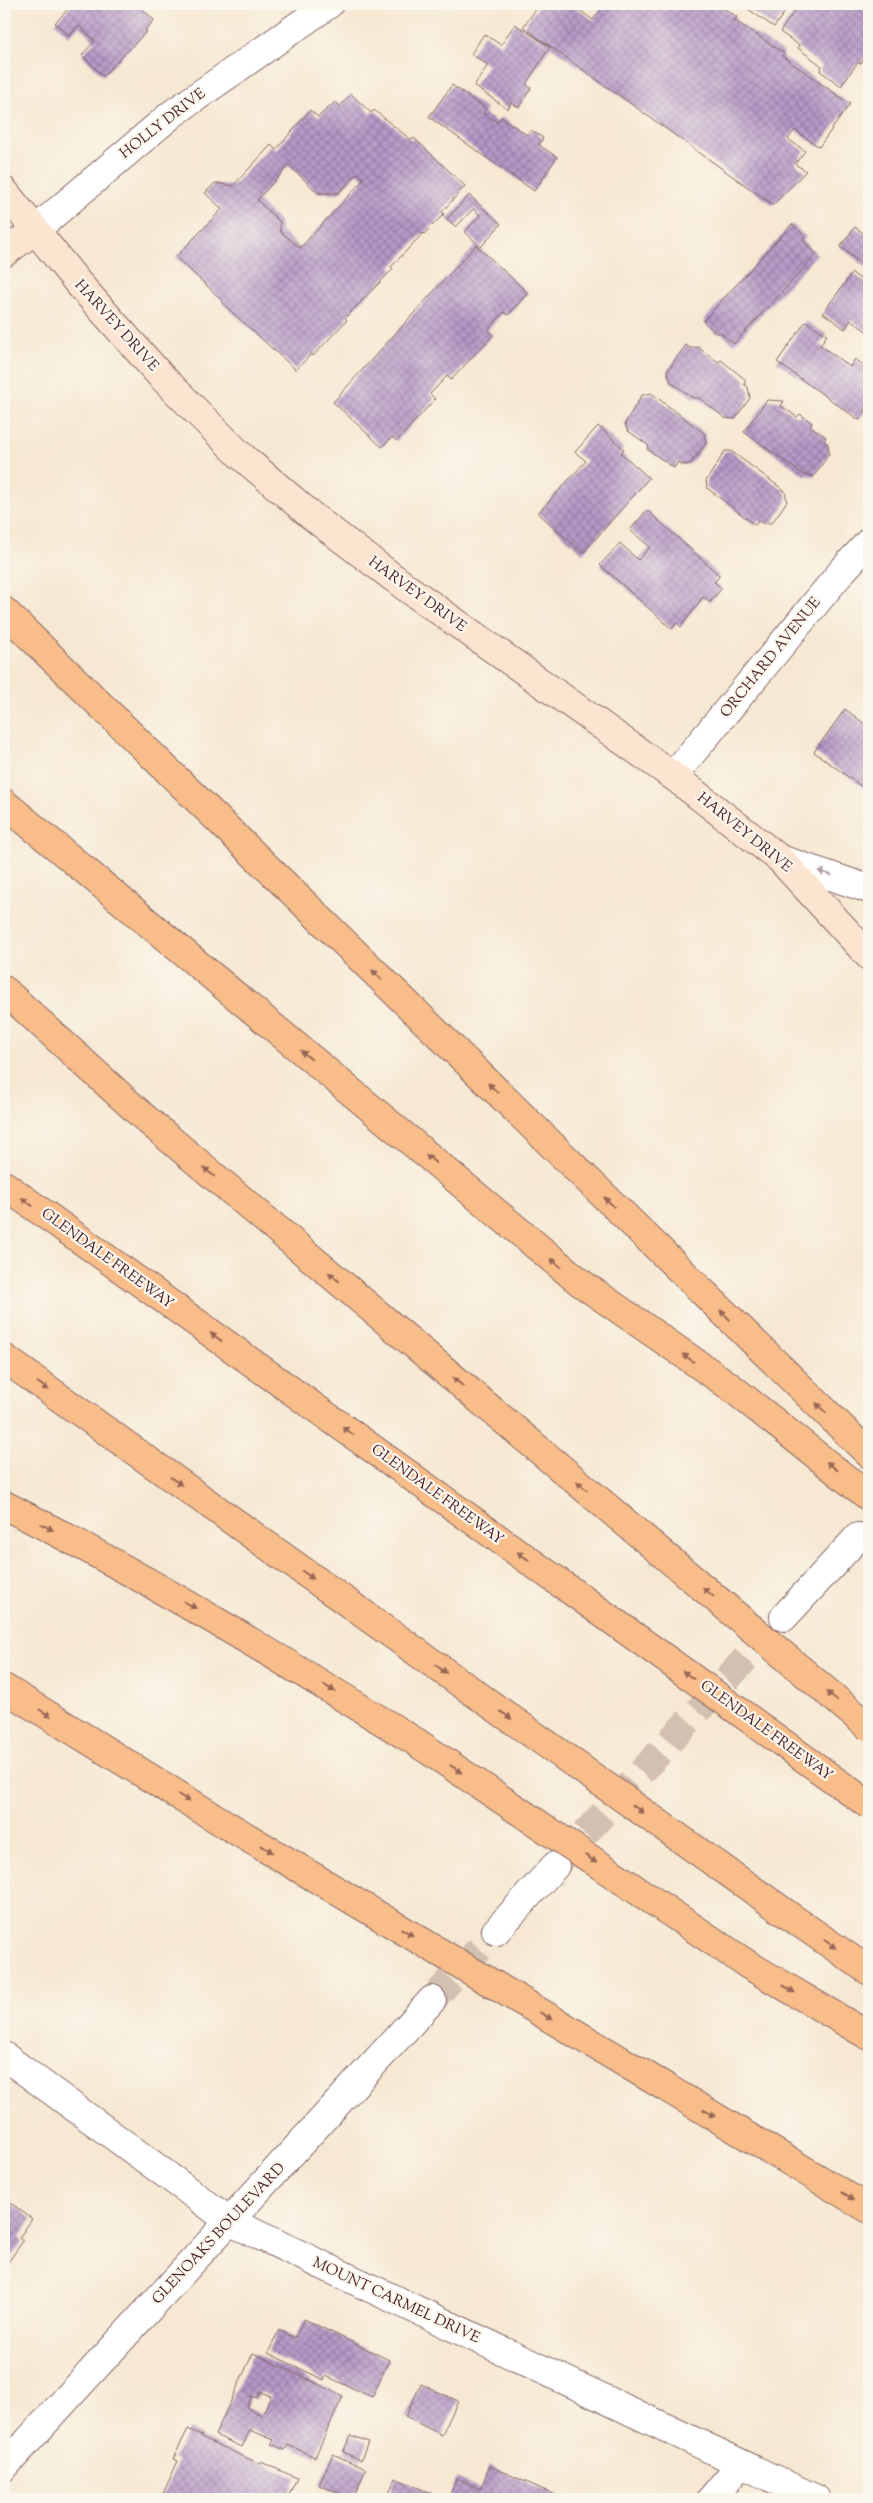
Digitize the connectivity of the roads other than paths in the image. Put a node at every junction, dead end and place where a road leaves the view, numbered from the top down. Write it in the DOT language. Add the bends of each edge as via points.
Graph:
graph roads {
  1 [pos="329,4"];
  2 [pos="4,191"];
  3 [pos="34,231"];
  4 [pos="4,253"];
  5 [pos="869,542"];
  6 [pos="4,611"];
  7 [pos="673,776"];
  8 [pos="4,803"];
  9 [pos="780,858"];
  10 [pos="869,889"];
  11 [pos="869,956"];
  12 [pos="4,990"];
  13 [pos="4,1185"];
  14 [pos="4,1358"];
  15 [pos="869,1454"];
  16 [pos="869,1497"];
  17 [pos="4,1505"];
  18 [pos="858,1537"];
  19 [pos="784,1617"];
  20 [pos="4,1688"];
  21 [pos="869,1728"];
  22 [pos="869,1805"];
  23 [pos="555,1866"];
  24 [pos="496,1931"];
  25 [pos="869,1971"];
  26 [pos="432,2000"];
  27 [pos="869,2036"];
  28 [pos="4,2056"];
  29 [pos="869,2209"];
  30 [pos="230,2222"];
  31 [pos="741,2464"];
  32 [pos="4,2467"];
  33 [pos="711,2499"];
  34 [pos="816,2499"];
  1 -- 3 [label="street, HOLLY DRIVE" via="172,114"];
  2 -- 3 [label="main road, HARVEY DRIVE"];
  3 -- 4 [label="main road, HOLLY DRIVE"];
  3 -- 7 [label="main road, HARVEY DRIVE" via="160,375 238,453 407,588"];
  5 -- 7 [label="street, ORCHARD AVENUE"];
  15 -- 6 [label="highway, one-way"];
  7 -- 9 [label="main road, HARVEY DRIVE"];
  16 -- 8 [label="highway, one-way" via="728,1385 581,1283"];
  10 -- 9 [label="street, one-way"];
  9 -- 11 [label="main road, HARVEY DRIVE"];
  21 -- 12 [label="highway, one-way, bridge" via="146,1119"];
  22 -- 13 [label="highway, GLENDALE FREEWAY, one-way, bridge"];
  14 -- 25 [label="highway, one-way, bridge"];
  17 -- 27 [label="highway, one-way, bridge" via="237,1632 416,1742 747,1964"];
  18 -- 19 [label="street"];
  20 -- 29 [label="highway, one-way, bridge"];
  23 -- 24 [label="street"];
  26 -- 30 [label="street, GLENOAKS BOULEVARD"];
  28 -- 30 [label="street, MOUNT CARMEL DRIVE"];
  30 -- 31 [label="street, MOUNT CARMEL DRIVE"];
  30 -- 32 [label="street, GLENOAKS BOULEVARD"];
  31 -- 33 [label="street"];
  31 -- 34 [label="street, MOUNT CARMEL DRIVE"];
}
